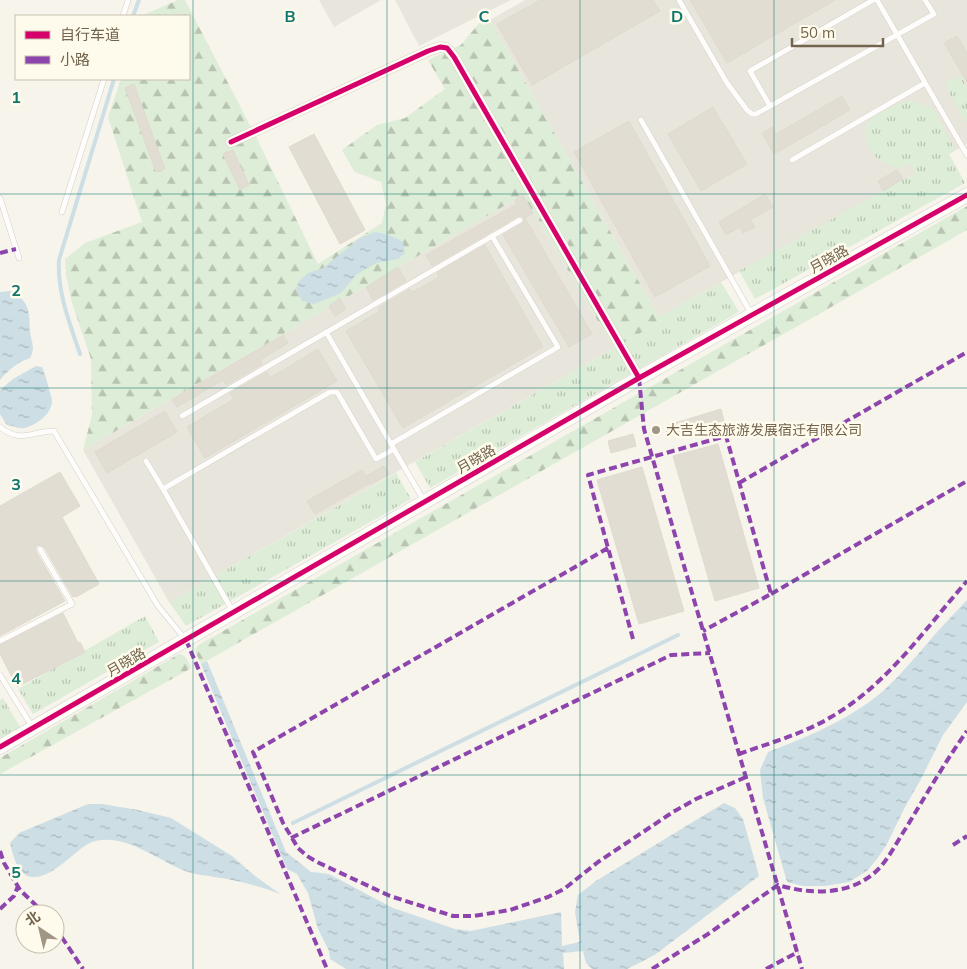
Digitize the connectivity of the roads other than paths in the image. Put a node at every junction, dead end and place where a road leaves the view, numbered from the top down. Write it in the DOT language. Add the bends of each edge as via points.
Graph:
graph roads {
  1 [pos="128,0"];
  2 [pos="679,0"];
  3 [pos="875,0"];
  4 [pos="926,0"];
  5 [pos="123,15"];
  6 [pos="898,35"];
  7 [pos="104,80"];
  8 [pos="925,83"];
  9 [pos="770,106"];
  10 [pos="641,120"];
  11 [pos="231,142"];
  12 [pos="967,156"];
  13 [pos="792,160"];
  14 [pos="967,195"];
  15 [pos="0,198"];
  16 [pos="62,212"];
  17 [pos="520,220"];
  18 [pos="492,236"];
  19 [pos="19,258"];
  20 [pos="752,314"];
  21 [pos="326,332"];
  22 [pos="639,378"];
  23 [pos="182,416"];
  24 [pos="0,427"];
  25 [pos="392,446"];
  26 [pos="146,461"];
  27 [pos="162,489"];
  28 [pos="425,502"];
  29 [pos="40,549"];
  30 [pos="233,612"];
  31 [pos="186,640"];
  32 [pos="0,641"];
  33 [pos="0,675"];
  34 [pos="33,728"];
  35 [pos="0,748"];
  1 -- 5 [label="lane"];
  2 -- 9 [label="lane" via="747,110 756,114"];
  3 -- 6 [label="lane"];
  3 -- 9 [label="lane" via="750,70"];
  4 -- 6 [label="lane" via="934,14"];
  6 -- 8 [label="lane"];
  6 -- 9 [label="lane"];
  7 -- 16 [label="lane"];
  8 -- 12 [label="lane"];
  8 -- 13 [label="lane"];
  10 -- 20 [label="lane"];
  11 -- 22 [label="street" via="428,51 440,46 447,48"];
  14 -- 20 [label="street, 月晓路"];
  15 -- 19 [label="lane"];
  17 -- 18 [label="lane"];
  18 -- 21 [label="lane"];
  18 -- 25 [label="lane" via="558,347"];
  20 -- 22 [label="street, 月晓路"];
  21 -- 23 [label="lane"];
  21 -- 25 [label="lane"];
  22 -- 28 [label="street, 月晓路"];
  24 -- 31 [label="lane" via="14,435 27,437 54,431 158,606"];
  25 -- 27 [label="lane" via="376,459 337,392 330,392"];
  25 -- 28 [label="lane"];
  26 -- 27 [label="lane"];
  27 -- 30 [label="lane"];
  28 -- 30 [label="street, 月晓路"];
  29 -- 32 [label="lane" via="72,604"];
  30 -- 31 [label="street, 月晓路"];
  31 -- 34 [label="street, 月晓路"];
  33 -- 34 [label="lane"];
  34 -- 35 [label="street, 月晓路"];
}
